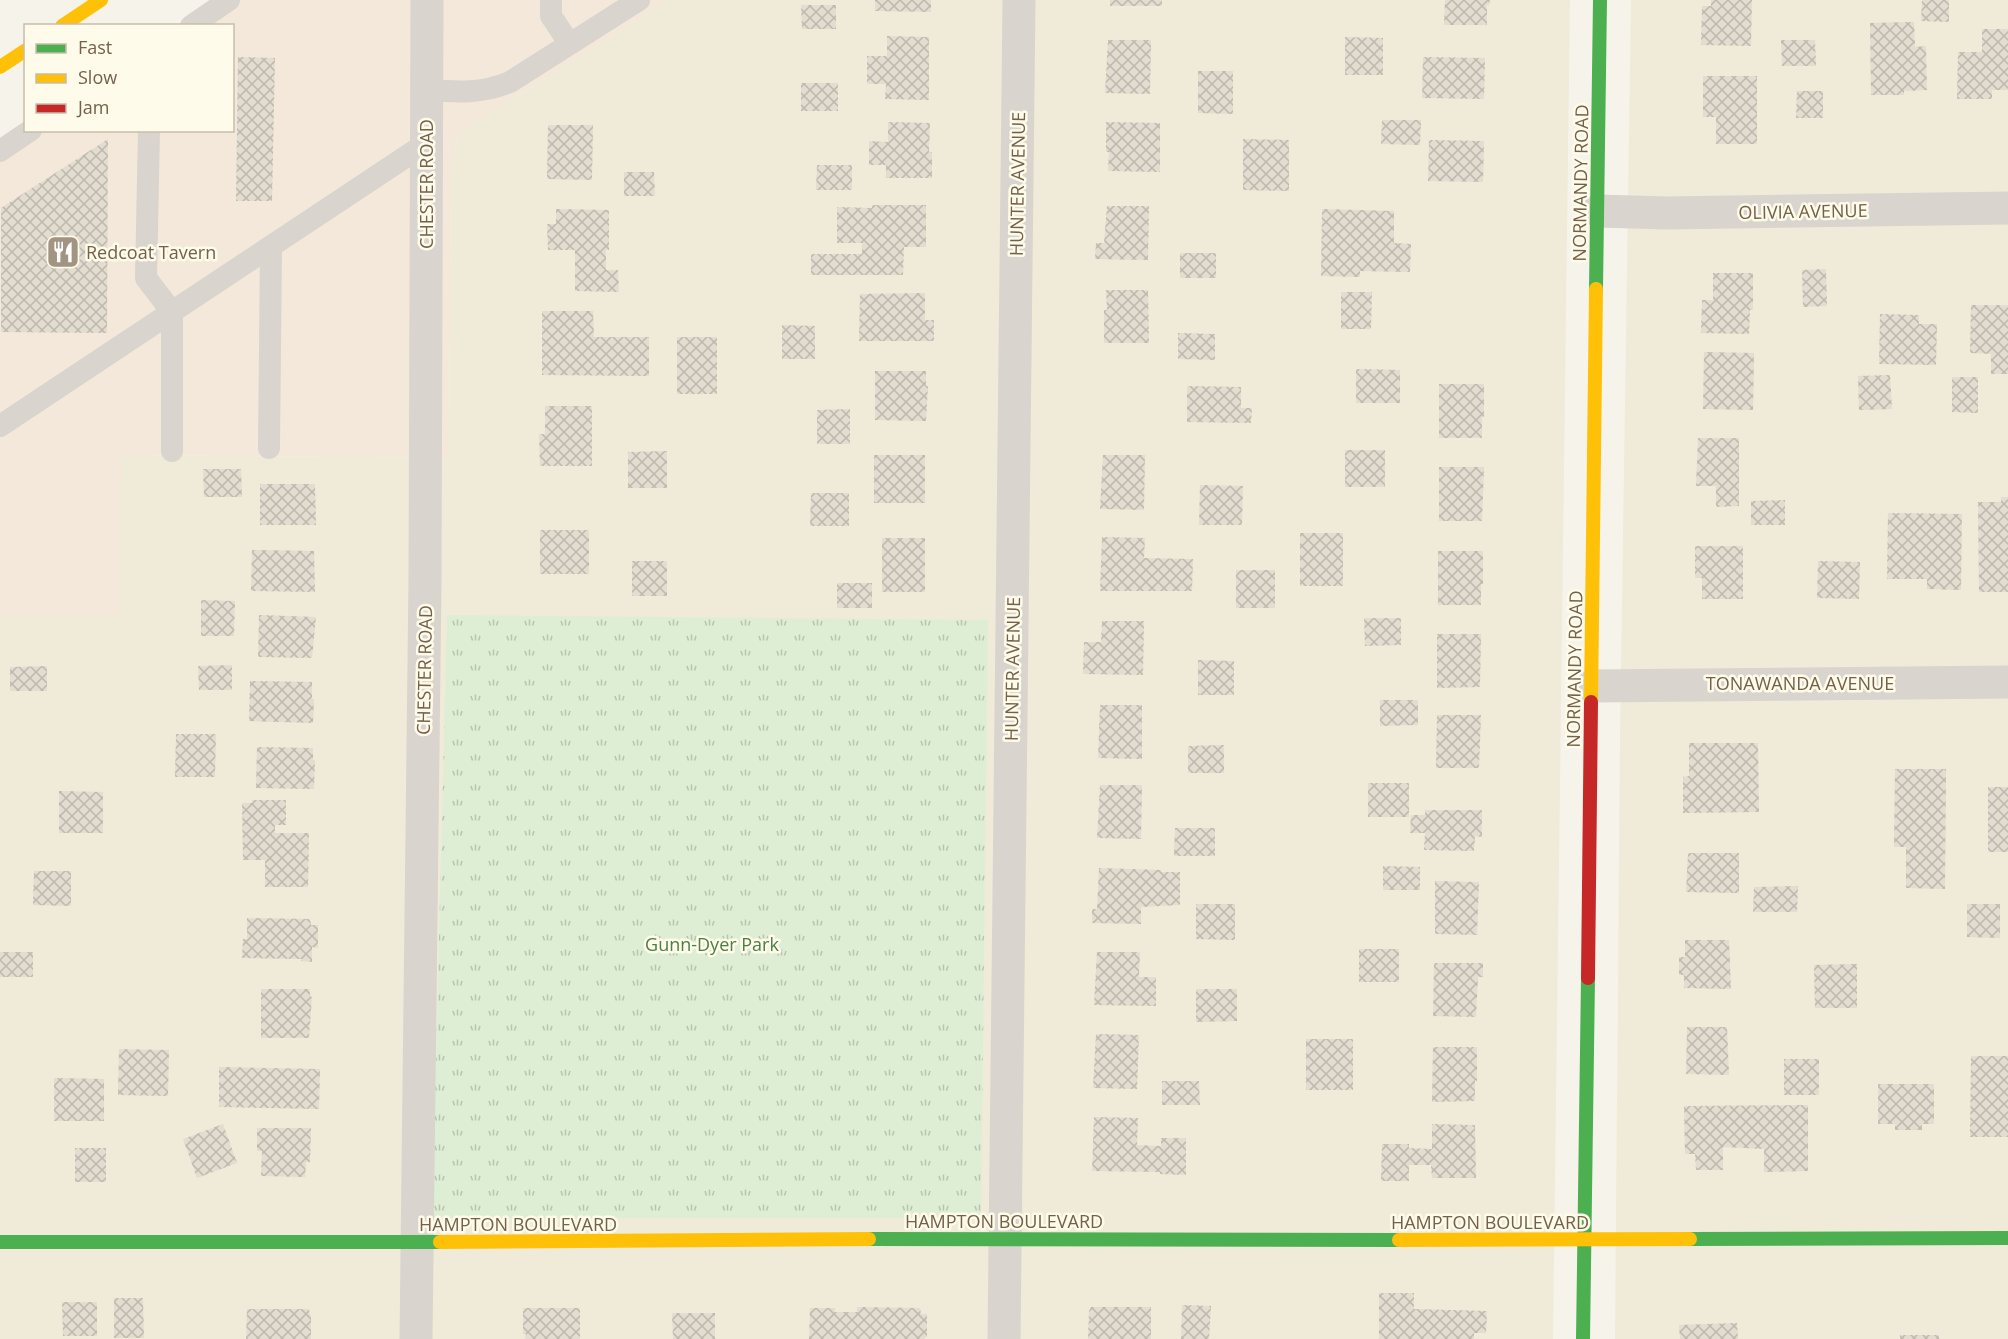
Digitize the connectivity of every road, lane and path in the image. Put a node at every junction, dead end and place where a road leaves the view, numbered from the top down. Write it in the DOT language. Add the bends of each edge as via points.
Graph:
graph roads {
  1 [pos="101,0"];
  2 [pos="229,0"];
  3 [pos="427,0"];
  4 [pos="551,0"];
  5 [pos="639,0"];
  6 [pos="1019,0"];
  7 [pos="1600,0"];
  8 [pos="65,24"];
  9 [pos="194,24"];
  10 [pos="569,43"];
  11 [pos="24,51"];
  12 [pos="0,67"];
  13 [pos="427,90"];
  14 [pos="28,132"];
  15 [pos="149,132"];
  16 [pos="425,144"];
  17 [pos="0,151"];
  18 [pos="2008,208"];
  19 [pos="1598,211"];
  20 [pos="271,247"];
  21 [pos="172,312"];
  22 [pos="0,426"];
  23 [pos="269,448"];
  24 [pos="171,451"];
  25 [pos="2008,682"];
  26 [pos="1592,686"];
  27 [pos="2008,1238"];
  28 [pos="1005,1239"];
  29 [pos="1584,1239"];
  30 [pos="0,1242"];
  31 [pos="417,1242"];
  32 [pos="416,1339"];
  33 [pos="1004,1339"];
  34 [pos="1583,1339"];
  1 -- 8 [label="street"];
  2 -- 9 [label="lane"];
  3 -- 13 [label="street, CHESTER ROAD"];
  4 -- 10 [label="lane" via="551,16"];
  5 -- 10 [label="lane"];
  6 -- 28 [label="street, HUNTER AVENUE"];
  7 -- 19 [label="street, NORMANDY ROAD"];
  10 -- 13 [label="lane" via="510,82 492,89 465,93"];
  11 -- 12 [label="street"];
  13 -- 16 [label="street, CHESTER ROAD"];
  14 -- 17 [label="lane"];
  15 -- 21 [label="lane" via="146,278"];
  16 -- 20 [label="lane"];
  16 -- 31 [label="street, CHESTER ROAD" via="425,579"];
  18 -- 19 [label="street, OLIVIA AVENUE"];
  19 -- 26 [label="street, NORMANDY ROAD"];
  20 -- 21 [label="lane"];
  20 -- 23 [label="lane"];
  21 -- 22 [label="lane"];
  21 -- 24 [label="lane"];
  25 -- 26 [label="street, TONAWANDA AVENUE"];
  26 -- 29 [label="street, NORMANDY ROAD"];
  27 -- 29 [label="street, HAMPTON BOULEVARD"];
  28 -- 29 [label="street, HAMPTON BOULEVARD"];
  28 -- 31 [label="street, HAMPTON BOULEVARD"];
  28 -- 33 [label="street, HUNTER AVENUE"];
  29 -- 34 [label="street, NORMANDY ROAD"];
  30 -- 31 [label="street, HAMPTON BOULEVARD"];
  31 -- 32 [label="street, CHESTER ROAD"];
}
